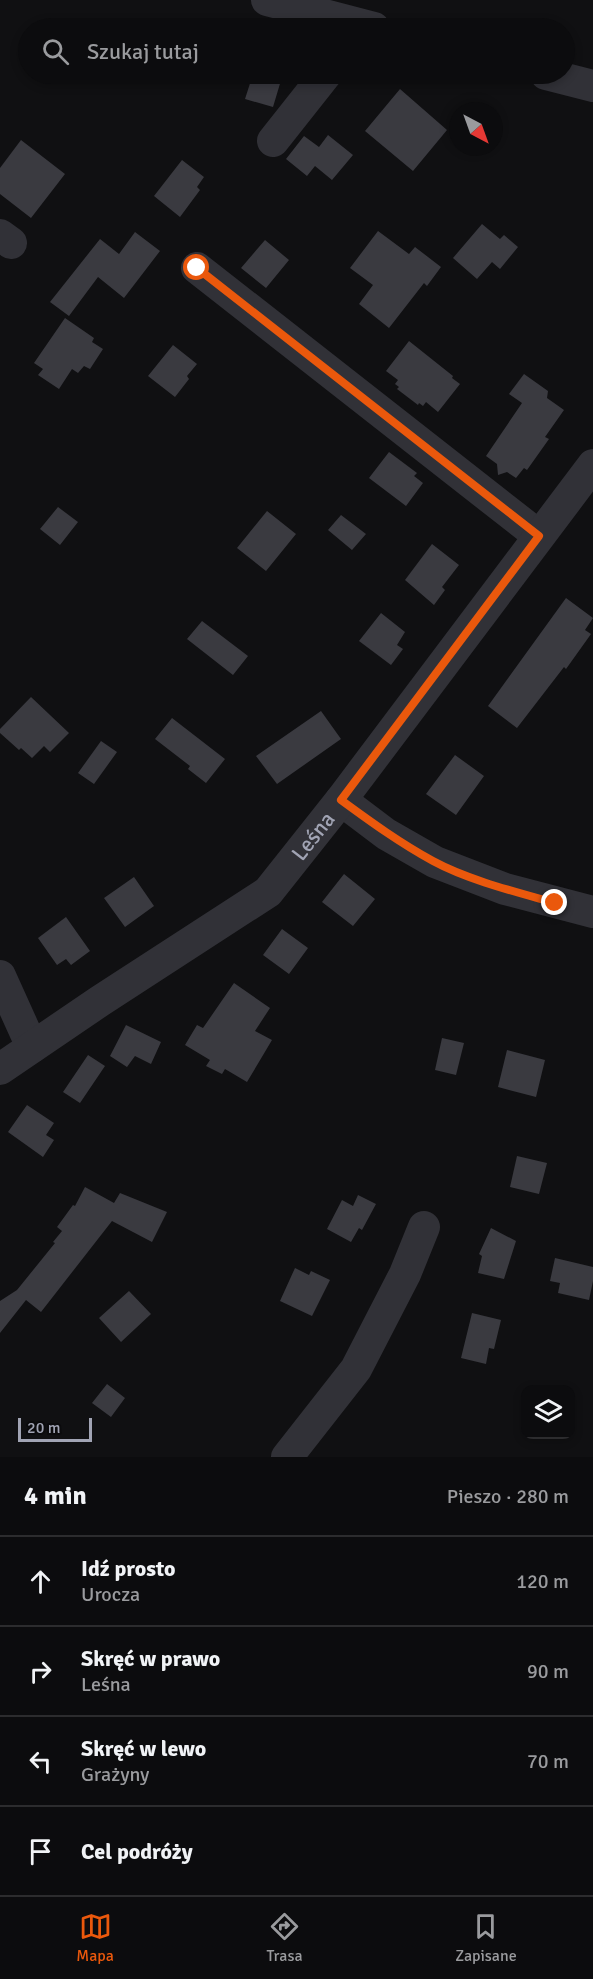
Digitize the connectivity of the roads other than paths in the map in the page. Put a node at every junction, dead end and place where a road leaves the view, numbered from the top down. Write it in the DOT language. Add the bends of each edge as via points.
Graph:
graph roads {
  1 [pos="267,0"];
  2 [pos="330,18"];
  3 [pos="575,81"];
  4 [pos="318,84"];
  5 [pos="593,86"];
  6 [pos="273,141"];
  7 [pos="197,268"];
  8 [pos="593,465"];
  9 [pos="539,536"];
  10 [pos="341,800"];
  11 [pos="593,912"];
  12 [pos="0,976"];
  13 [pos="32,1047"];
  14 [pos="0,1069"];
  15 [pos="424,1227"];
  16 [pos="287,1457"];
  1 -- 2 [label="street"];
  3 -- 5 [label="street"];
  4 -- 6 [label="street"];
  7 -- 9 [label="street"];
  8 -- 9 [label="street, Leśna"];
  9 -- 10 [label="street, Leśna"];
  10 -- 11 [label="street" via="386,834 435,862 505,889"];
  10 -- 13 [label="street, Leśna" via="261,898"];
  12 -- 13 [label="street"];
  13 -- 14 [label="street, Leśna"];
  15 -- 16 [label="street" via="405,1274 356,1369"];
}
